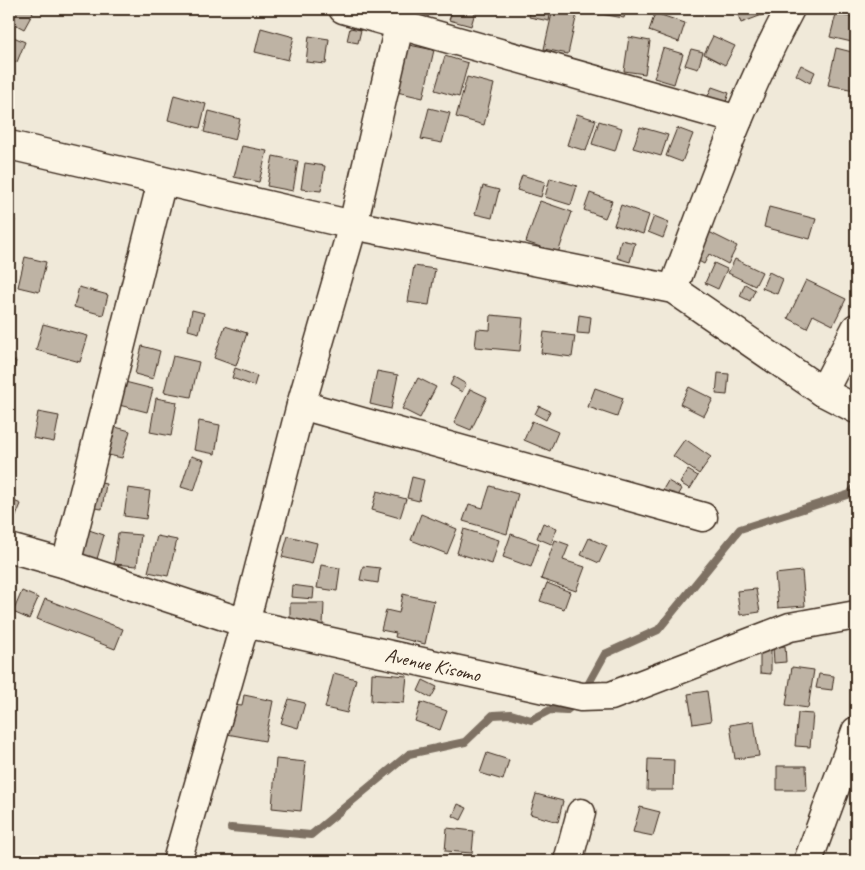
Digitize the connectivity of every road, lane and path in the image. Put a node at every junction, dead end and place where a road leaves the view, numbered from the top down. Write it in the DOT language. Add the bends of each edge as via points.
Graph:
graph roads {
  1 [pos="343,9"];
  2 [pos="790,9"];
  3 [pos="401,16"];
  4 [pos="738,120"];
  5 [pos="9,145"];
  6 [pos="162,181"];
  7 [pos="352,225"];
  8 [pos="673,289"];
  9 [pos="856,328"];
  10 [pos="823,392"];
  11 [pos="301,405"];
  12 [pos="856,409"];
  13 [pos="703,517"];
  14 [pos="9,548"];
  15 [pos="66,564"];
  16 [pos="856,615"];
  17 [pos="246,623"];
  18 [pos="856,731"];
  19 [pos="581,813"];
  20 [pos="177,861"];
  21 [pos="568,861"];
  22 [pos="808,861"];
  1 -- 3 [label="street"];
  2 -- 4 [label="street" via="768,49"];
  3 -- 4 [label="street"];
  3 -- 7 [label="street"];
  4 -- 8 [label="street"];
  5 -- 6 [label="street"];
  6 -- 7 [label="street"];
  6 -- 15 [label="street"];
  7 -- 8 [label="street"];
  7 -- 11 [label="street"];
  8 -- 10 [label="street"];
  9 -- 10 [label="street"];
  10 -- 12 [label="street"];
  11 -- 13 [label="street"];
  11 -- 17 [label="street"];
  14 -- 15 [label="street, Avenue Kisomo"];
  15 -- 17 [label="street, Avenue Kisomo"];
  16 -- 17 [label="street, Avenue Kisomo" via="790,627 611,696 581,697"];
  17 -- 20 [label="street"];
  18 -- 22 [label="street"];
  19 -- 21 [label="street"];
}
